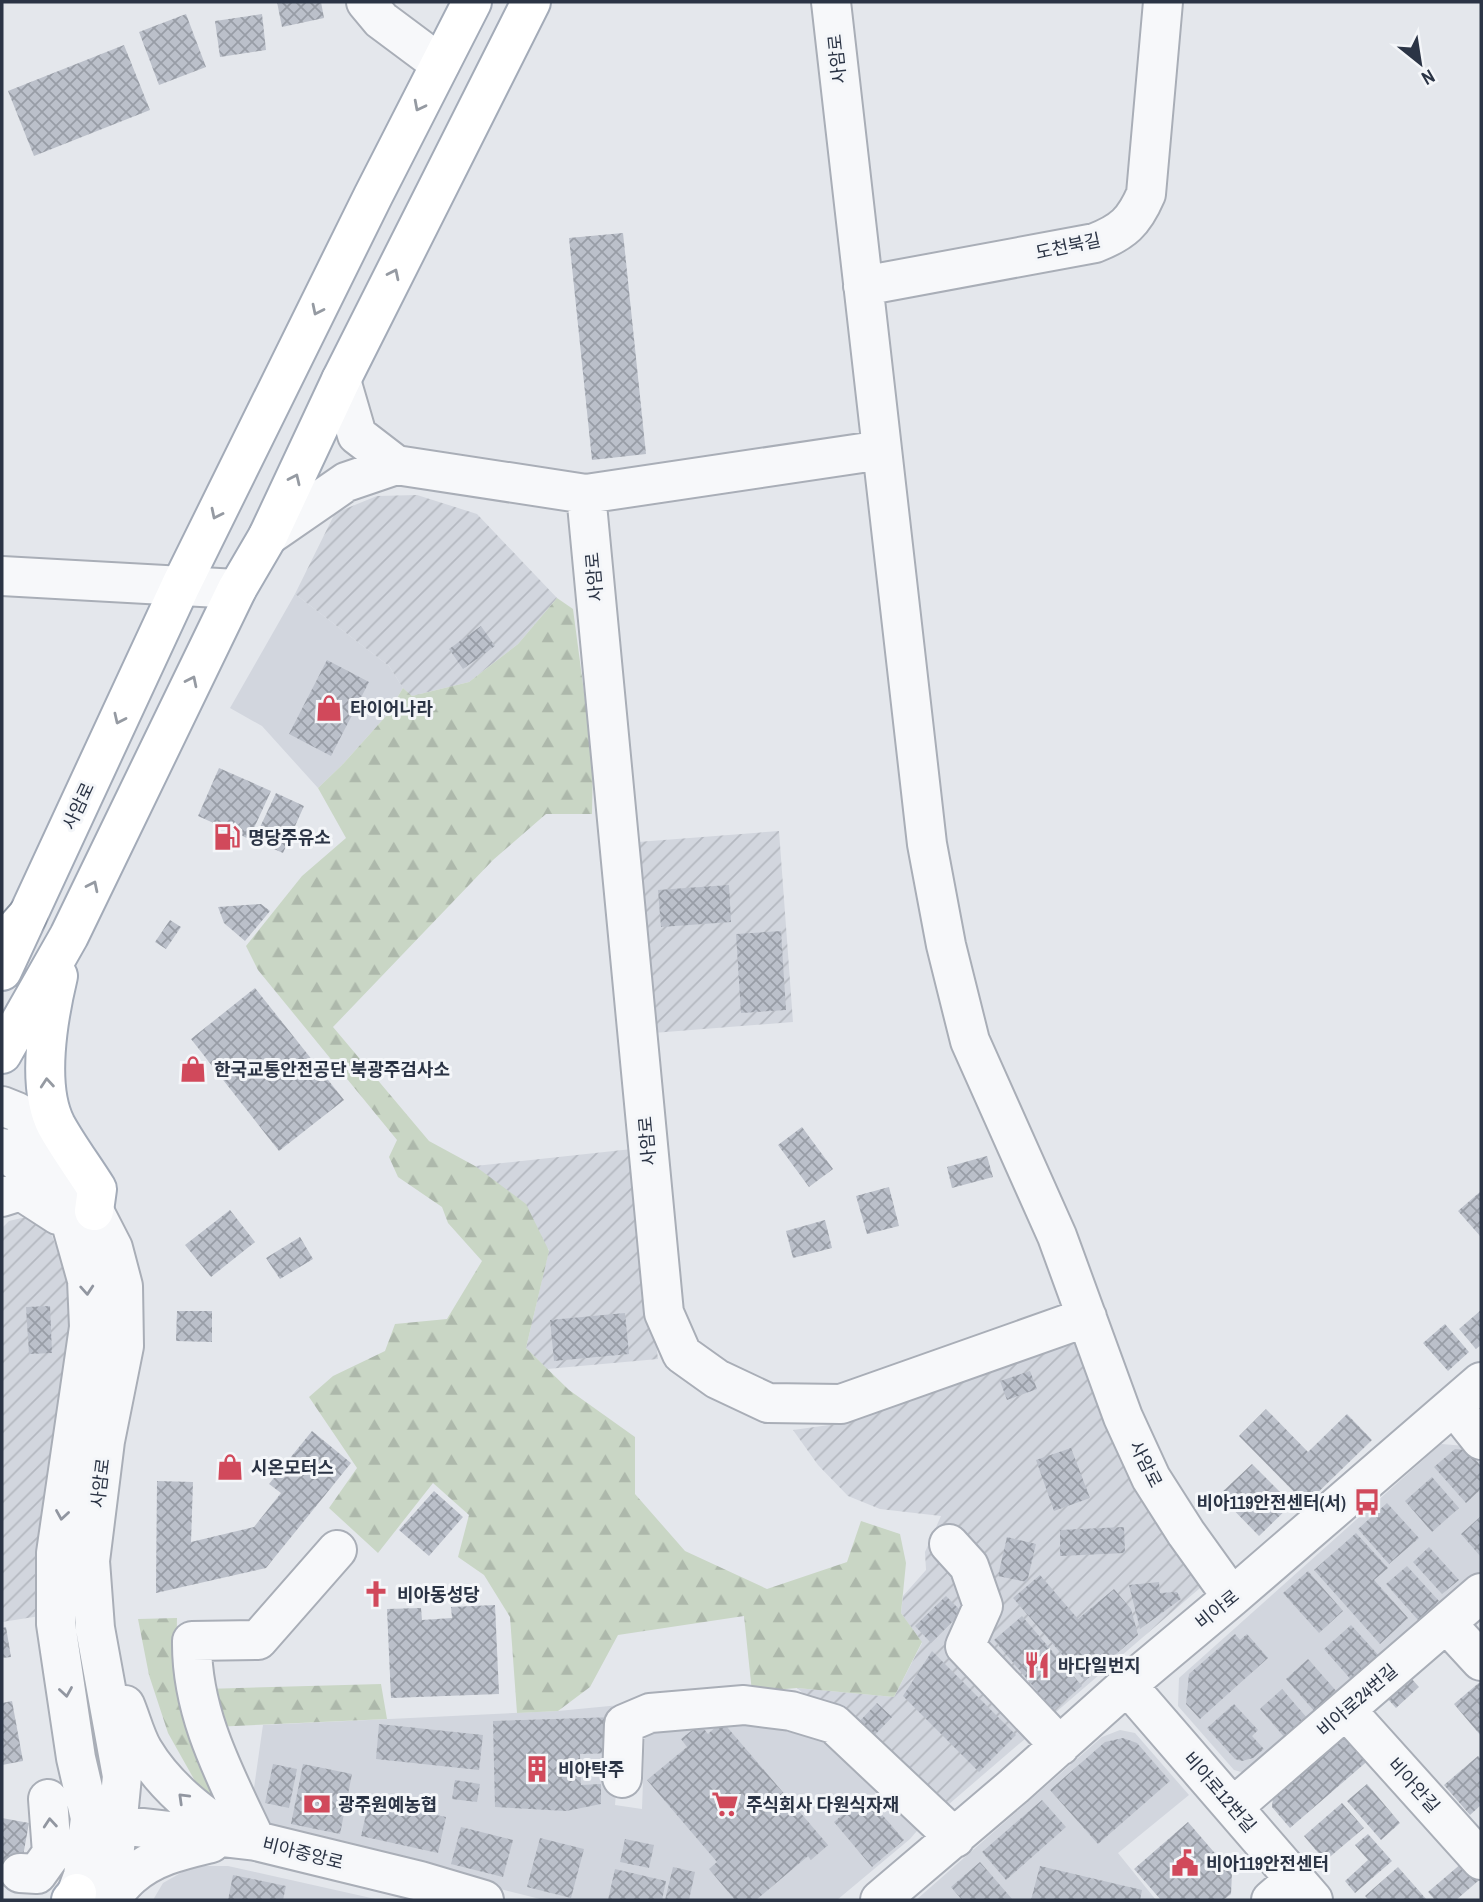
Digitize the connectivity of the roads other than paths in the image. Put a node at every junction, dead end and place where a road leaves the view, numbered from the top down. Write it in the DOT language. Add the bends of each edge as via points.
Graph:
graph roads {
  1 [pos="366,2"];
  2 [pos="472,2"];
  3 [pos="531,2"];
  4 [pos="831,2"];
  5 [pos="1163,2"];
  6 [pos="440,64"];
  7 [pos="863,286"];
  8 [pos="341,380"];
  9 [pos="882,450"];
  10 [pos="396,465"];
  11 [pos="586,494"];
  12 [pos="268,536"];
  13 [pos="2,576"];
  14 [pos="181,585"];
  15 [pos="237,589"];
  16 [pos="27,916"];
  17 [pos="69,936"];
  18 [pos="2,944"];
  19 [pos="2,971"];
  20 [pos="2,1054"];
  21 [pos="2,1106"];
  22 [pos="2,1148"];
  23 [pos="2,1197"];
  24 [pos="82,1217"];
  25 [pos="1087,1317"];
  26 [pos="1467,1394"];
  27 [pos="1481,1440"];
  28 [pos="949,1544"];
  29 [pos="337,1550"];
  30 [pos="1481,1593"];
  31 [pos="1232,1597"];
  32 [pos="1446,1623"];
  33 [pos="94,1628"];
  34 [pos="1481,1661"];
  35 [pos="1127,1685"];
  36 [pos="1346,1710"];
  37 [pos="1060,1746"];
  38 [pos="622,1778"];
  39 [pos="48,1799"];
  40 [pos="1233,1807"];
  41 [pos="118,1825"];
  42 [pos="955,1838"];
  43 [pos="247,1840"];
  44 [pos="1481,1860"];
  45 [pos="20,1873"];
  46 [pos="1293,1893"];
  47 [pos="87,1899"];
  48 [pos="484,1900"];
  49 [pos="880,1900"];
  1 -- 6 [label="street" via="381,20"];
  2 -- 6 [label="main road, 사암로"];
  8 -- 3 [label="main road, one-way"];
  4 -- 7 [label="street, 사암로"];
  5 -- 7 [label="street, 도천북길" via="1146,194 1127,226 1095,243"];
  6 -- 14 [label="main road, 사암로, one-way"];
  7 -- 9 [label="street, 사암로"];
  8 -- 10 [label="street" via="357,435"];
  12 -- 8 [label="main road, one-way"];
  9 -- 11 [label="street"];
  9 -- 25 [label="street, 사암로" via="927,844 946,945 970,1041 1057,1236"];
  10 -- 11 [label="street"];
  10 -- 12 [label="street" via="346,482"];
  11 -- 25 [label="street, 사암로" via="664,1313 681,1354 716,1379 768,1403 841,1404"];
  12 -- 15 [label="main road"];
  13 -- 14 [label="street"];
  14 -- 15 [label="street"];
  14 -- 16 [label="main road, 사암로, one-way"];
  17 -- 15 [label="main road, one-way"];
  16 -- 18 [label="main road"];
  16 -- 19 [label="main road, 사암로"];
  17 -- 20 [label="main road"];
  24 -- 17 [label="main road, one-way" via="97,1189 55,1124 46,1079 52,1002"];
  21 -- 24 [label="street, 사암로" via="17,1112 56,1150"];
  22 -- 24 [label="street, 사암로"];
  23 -- 24 [label="street, 사암로" via="22,1191"];
  24 -- 33 [label="street, 사암로" via="113,1248 123,1286 124,1346 105,1441 90,1561"];
  24 -- 47 [label="street, 사암로, one-way" via="89,1327 56,1553 56,1624 90,1818 83,1876"];
  25 -- 31 [label="street, 사암로" via="1151,1478"];
  26 -- 27 [label="street"];
  26 -- 31 [label="street, 비아로"];
  28 -- 37 [label="street" via="969,1566 983,1606 965,1646"];
  29 -- 43 [label="street" via="258,1640 192,1641 199,1706"];
  30 -- 32 [label="street, 비아로24번길"];
  31 -- 35 [label="street, 비아로"];
  32 -- 34 [label="street"];
  32 -- 36 [label="street, 비아로24번길"];
  33 -- 41 [label="street, 사암로" via="122,1776"];
  43 -- 33 [label="street, one-way" via="189,1805 156,1769 142,1748"];
  35 -- 37 [label="street, 비아로"];
  35 -- 40 [label="street, 비아로12번길"];
  36 -- 40 [label="street, 비아로24번길"];
  36 -- 44 [label="street, 비아안길"];
  37 -- 42 [label="street, 비아로"];
  38 -- 42 [label="street" via="624,1724 650,1713 744,1705 791,1711 834,1724"];
  45 -- 39 [label="street, one-way" via="37,1874 52,1853"];
  40 -- 46 [label="street, 비아로12번길"];
  41 -- 43 [label="street, 비아중앙로"];
  41 -- 47 [label="street, 사암로" via="111,1870"];
  42 -- 49 [label="street, 비아로"];
  43 -- 47 [label="street" via="171,1853"];
  43 -- 48 [label="street, 비아중앙로"];
}
